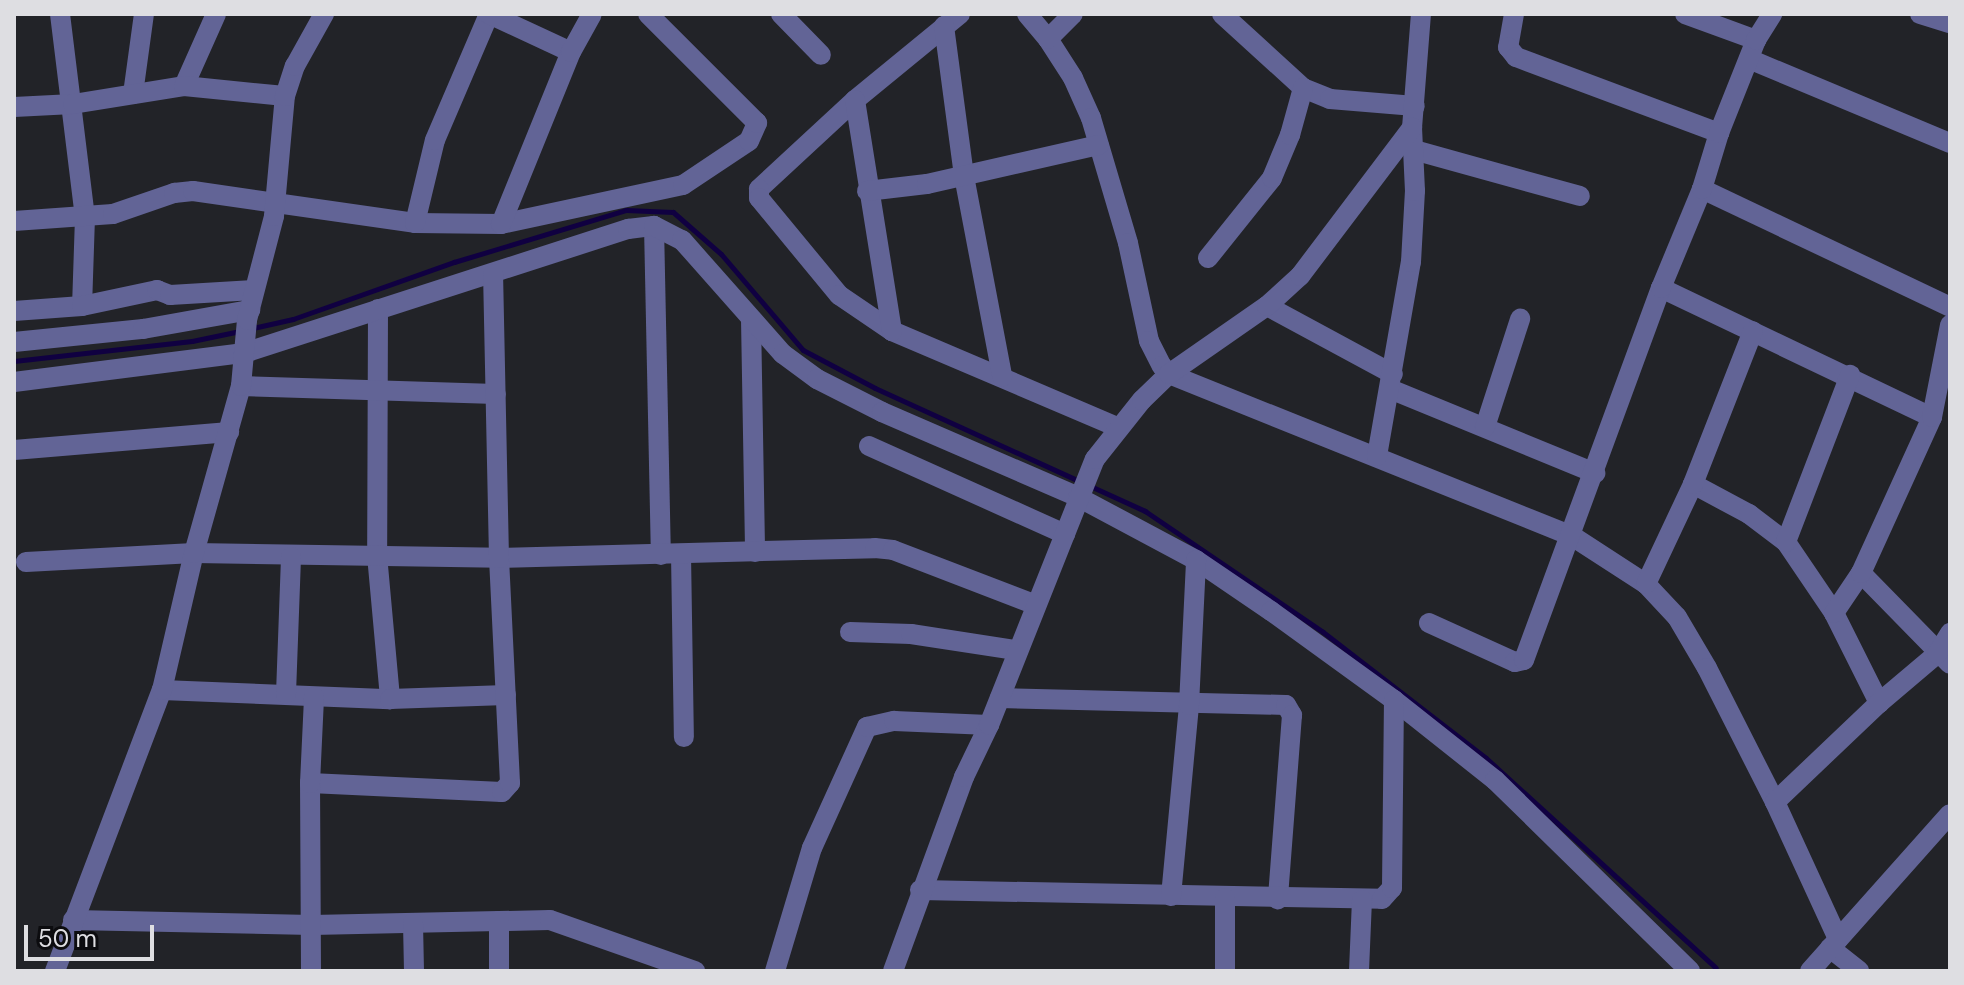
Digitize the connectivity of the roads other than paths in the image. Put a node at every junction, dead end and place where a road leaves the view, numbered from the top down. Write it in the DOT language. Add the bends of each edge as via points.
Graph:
graph roads {
  1 [pos="60,14"];
  2 [pos="144,14"];
  3 [pos="216,14"];
  4 [pos="324,14"];
  5 [pos="592,14"];
  6 [pos="648,14"];
  7 [pos="781,14"];
  8 [pos="1027,14"];
  9 [pos="1073,14"];
  10 [pos="1222,14"];
  11 [pos="1421,14"];
  12 [pos="1514,14"];
  13 [pos="1685,14"];
  14 [pos="1772,14"];
  15 [pos="1920,14"];
  16 [pos="952,20"];
  17 [pos="1950,23"];
  18 [pos="1048,39"];
  19 [pos="1752,49"];
  20 [pos="571,52"];
  21 [pos="821,55"];
  22 [pos="184,86"];
  23 [pos="1303,88"];
  24 [pos="133,94"];
  25 [pos="285,96"];
  26 [pos="855,100"];
  27 [pos="73,104"];
  28 [pos="1415,106"];
  29 [pos="14,107"];
  30 [pos="1412,128"];
  31 [pos="1719,133"];
  32 [pos="1950,143"];
  33 [pos="1099,145"];
  34 [pos="1414,150"];
  35 [pos="964,176"];
  36 [pos="1702,189"];
  37 [pos="867,191"];
  38 [pos="1580,196"];
  39 [pos="275,203"];
  40 [pos="85,217"];
  41 [pos="14,221"];
  42 [pos="415,223"];
  43 [pos="501,224"];
  44 [pos="654,226"];
  45 [pos="1208,258"];
  46 [pos="493,274"];
  47 [pos="1661,288"];
  48 [pos="82,306"];
  49 [pos="1267,306"];
  50 [pos="1950,307"];
  51 [pos="378,309"];
  52 [pos="14,311"];
  53 [pos="751,319"];
  54 [pos="1520,319"];
  55 [pos="248,323"];
  56 [pos="1950,325"];
  57 [pos="892,331"];
  58 [pos="1753,331"];
  59 [pos="14,342"];
  60 [pos="1169,374"];
  61 [pos="1850,375"];
  62 [pos="1002,376"];
  63 [pos="14,382"];
  64 [pos="1392,382"];
  65 [pos="241,386"];
  66 [pos="377,392"];
  67 [pos="496,394"];
  68 [pos="1932,417"];
  69 [pos="1485,427"];
  70 [pos="1119,428"];
  71 [pos="229,432"];
  72 [pos="869,446"];
  73 [pos="14,450"];
  74 [pos="1377,456"];
  75 [pos="1595,473"];
  76 [pos="1693,484"];
  77 [pos="1080,492"];
  78 [pos="1065,534"];
  79 [pos="1572,536"];
  80 [pos="1786,542"];
  81 [pos="755,552"];
  82 [pos="194,553"];
  83 [pos="671,554"];
  84 [pos="377,555"];
  85 [pos="291,557"];
  86 [pos="499,558"];
  87 [pos="1196,560"];
  88 [pos="26,562"];
  89 [pos="1861,573"];
  90 [pos="1646,584"];
  91 [pos="1034,604"];
  92 [pos="1834,613"];
  93 [pos="1429,623"];
  94 [pos="850,632"];
  95 [pos="1950,633"];
  96 [pos="1016,650"];
  97 [pos="1943,659"];
  98 [pos="162,690"];
  99 [pos="286,694"];
  100 [pos="506,695"];
  101 [pos="314,697"];
  102 [pos="1000,698"];
  103 [pos="390,699"];
  104 [pos="1394,700"];
  105 [pos="1879,703"];
  106 [pos="1189,705"];
  107 [pos="989,725"];
  108 [pos="684,737"];
  109 [pos="310,783"];
  110 [pos="1775,802"];
  111 [pos="1950,814"];
  112 [pos="920,890"];
  113 [pos="1171,896"];
  114 [pos="1225,898"];
  115 [pos="1278,899"];
  116 [pos="1362,900"];
  117 [pos="73,920"];
  118 [pos="499,921"];
  119 [pos="413,923"];
  120 [pos="312,925"];
  121 [pos="1834,944"];
  122 [pos="663,966"];
  123 [pos="55,971"];
  124 [pos="311,971"];
  125 [pos="414,971"];
  126 [pos="499,971"];
  127 [pos="695,971"];
  128 [pos="775,971"];
  129 [pos="893,971"];
  130 [pos="1225,971"];
  131 [pos="1359,971"];
  132 [pos="1690,971"];
  133 [pos="1810,971"];
  134 [pos="1859,971"];
  1 -- 27 [label="street"];
  2 -- 24 [label="street"];
  3 -- 22 [label="street"];
  4 -- 25 [label="street"];
  5 -- 20 [label="street"];
  6 -- 43 [label="street" via="752,117 757,123 754,135 683,185"];
  7 -- 21 [label="street"];
  8 -- 18 [label="street"];
  9 -- 18 [label="street"];
  10 -- 23 [label="street"];
  11 -- 28 [label="street"];
  12 -- 31 [label="street" via="1508,47 1516,57"];
  13 -- 19 [label="street"];
  14 -- 19 [label="street"];
  15 -- 17 [label="street"];
  16 -- 26 [label="street"];
  16 -- 35 [label="street"];
  18 -- 33 [label="street" via="1073,78"];
  19 -- 31 [label="street"];
  19 -- 32 [label="street"];
  20 -- 42 [label="street" via="489,14 435,140"];
  20 -- 43 [label="street"];
  22 -- 24 [label="street"];
  22 -- 25 [label="street"];
  23 -- 28 [label="street" via="1330,99"];
  23 -- 45 [label="street" via="1272,178"];
  24 -- 27 [label="street"];
  25 -- 39 [label="street"];
  26 -- 37 [label="street"];
  26 -- 57 [label="street" via="759,189 759,198 839,295"];
  27 -- 29 [label="street"];
  27 -- 40 [label="street"];
  28 -- 30 [label="street"];
  30 -- 34 [label="street"];
  30 -- 49 [label="street" via="1307,267"];
  31 -- 36 [label="street"];
  33 -- 35 [label="street"];
  33 -- 60 [label="street" via="1149,341"];
  34 -- 38 [label="street"];
  34 -- 64 [label="street" via="1411,262"];
  35 -- 37 [label="street"];
  35 -- 62 [label="street"];
  36 -- 47 [label="street"];
  36 -- 50 [label="street"];
  37 -- 57 [label="street"];
  39 -- 40 [label="street" via="193,191 124,212"];
  39 -- 42 [label="street"];
  39 -- 55 [label="street"];
  40 -- 41 [label="street"];
  40 -- 48 [label="street"];
  42 -- 43 [label="street"];
  44 -- 46 [label="street" via="628,229"];
  44 -- 53 [label="street" via="682,240"];
  44 -- 83 [label="street"];
  46 -- 51 [label="street"];
  46 -- 67 [label="street"];
  47 -- 58 [label="street"];
  47 -- 75 [label="street"];
  48 -- 52 [label="street"];
  48 -- 55 [label="street" via="157,290"];
  49 -- 60 [label="street"];
  49 -- 64 [label="street"];
  51 -- 55 [label="street"];
  51 -- 66 [label="street"];
  53 -- 77 [label="street" via="783,354 838,391"];
  53 -- 81 [label="street"];
  54 -- 69 [label="street"];
  55 -- 59 [label="street"];
  55 -- 63 [label="street"];
  55 -- 65 [label="street"];
  56 -- 68 [label="street"];
  57 -- 62 [label="street"];
  58 -- 61 [label="street"];
  58 -- 76 [label="street"];
  60 -- 70 [label="street"];
  60 -- 74 [label="street"];
  61 -- 68 [label="street"];
  61 -- 80 [label="street"];
  62 -- 70 [label="street"];
  64 -- 69 [label="street"];
  64 -- 74 [label="street"];
  65 -- 66 [label="street"];
  65 -- 71 [label="street"];
  66 -- 67 [label="street"];
  66 -- 84 [label="street"];
  67 -- 86 [label="street"];
  68 -- 89 [label="street"];
  69 -- 75 [label="street"];
  70 -- 77 [label="street" via="1095,459"];
  71 -- 73 [label="street"];
  71 -- 82 [label="street"];
  72 -- 78 [label="street"];
  74 -- 79 [label="street"];
  75 -- 79 [label="street"];
  76 -- 80 [label="street" via="1749,514"];
  76 -- 90 [label="street"];
  77 -- 78 [label="street"];
  77 -- 87 [label="street"];
  78 -- 91 [label="street"];
  79 -- 90 [label="street"];
  79 -- 93 [label="street" via="1523,661"];
  80 -- 92 [label="street"];
  81 -- 83 [label="street"];
  81 -- 91 [label="street" via="893,550"];
  82 -- 85 [label="street"];
  82 -- 88 [label="street"];
  82 -- 98 [label="street"];
  83 -- 86 [label="street"];
  83 -- 108 [label="street"];
  84 -- 85 [label="street"];
  84 -- 86 [label="street"];
  84 -- 103 [label="street"];
  85 -- 99 [label="street"];
  86 -- 100 [label="street"];
  87 -- 104 [label="street"];
  87 -- 106 [label="street"];
  89 -- 92 [label="street"];
  89 -- 97 [label="street"];
  90 -- 110 [label="street" via="1684,629"];
  91 -- 96 [label="street"];
  92 -- 105 [label="street"];
  94 -- 96 [label="street" via="911,634"];
  95 -- 97 [label="street"];
  96 -- 102 [label="street"];
  97 -- 105 [label="street"];
  98 -- 99 [label="street"];
  98 -- 117 [label="street"];
  99 -- 101 [label="street"];
  100 -- 103 [label="street"];
  100 -- 109 [label="street" via="510,783 502,792"];
  101 -- 103 [label="street"];
  101 -- 109 [label="street"];
  102 -- 106 [label="street"];
  102 -- 107 [label="street"];
  104 -- 116 [label="street" via="1392,888 1382,899"];
  104 -- 132 [label="street" via="1495,780"];
  105 -- 110 [label="street"];
  106 -- 113 [label="street"];
  106 -- 115 [label="street" via="1279,704 1291,710"];
  107 -- 112 [label="street"];
  107 -- 128 [label="street" via="894,721 867,727 812,848"];
  109 -- 120 [label="street"];
  110 -- 121 [label="street"];
  111 -- 121 [label="street"];
  112 -- 113 [label="street"];
  112 -- 129 [label="street"];
  113 -- 114 [label="street"];
  114 -- 115 [label="street"];
  114 -- 130 [label="street"];
  115 -- 116 [label="street"];
  116 -- 131 [label="street"];
  117 -- 120 [label="street"];
  117 -- 123 [label="street"];
  118 -- 119 [label="street"];
  118 -- 122 [label="street" via="550,920"];
  118 -- 126 [label="street"];
  119 -- 120 [label="street"];
  119 -- 125 [label="street"];
  120 -- 124 [label="street"];
  121 -- 133 [label="street"];
  121 -- 134 [label="street"];
  122 -- 127 [label="street"];
}
